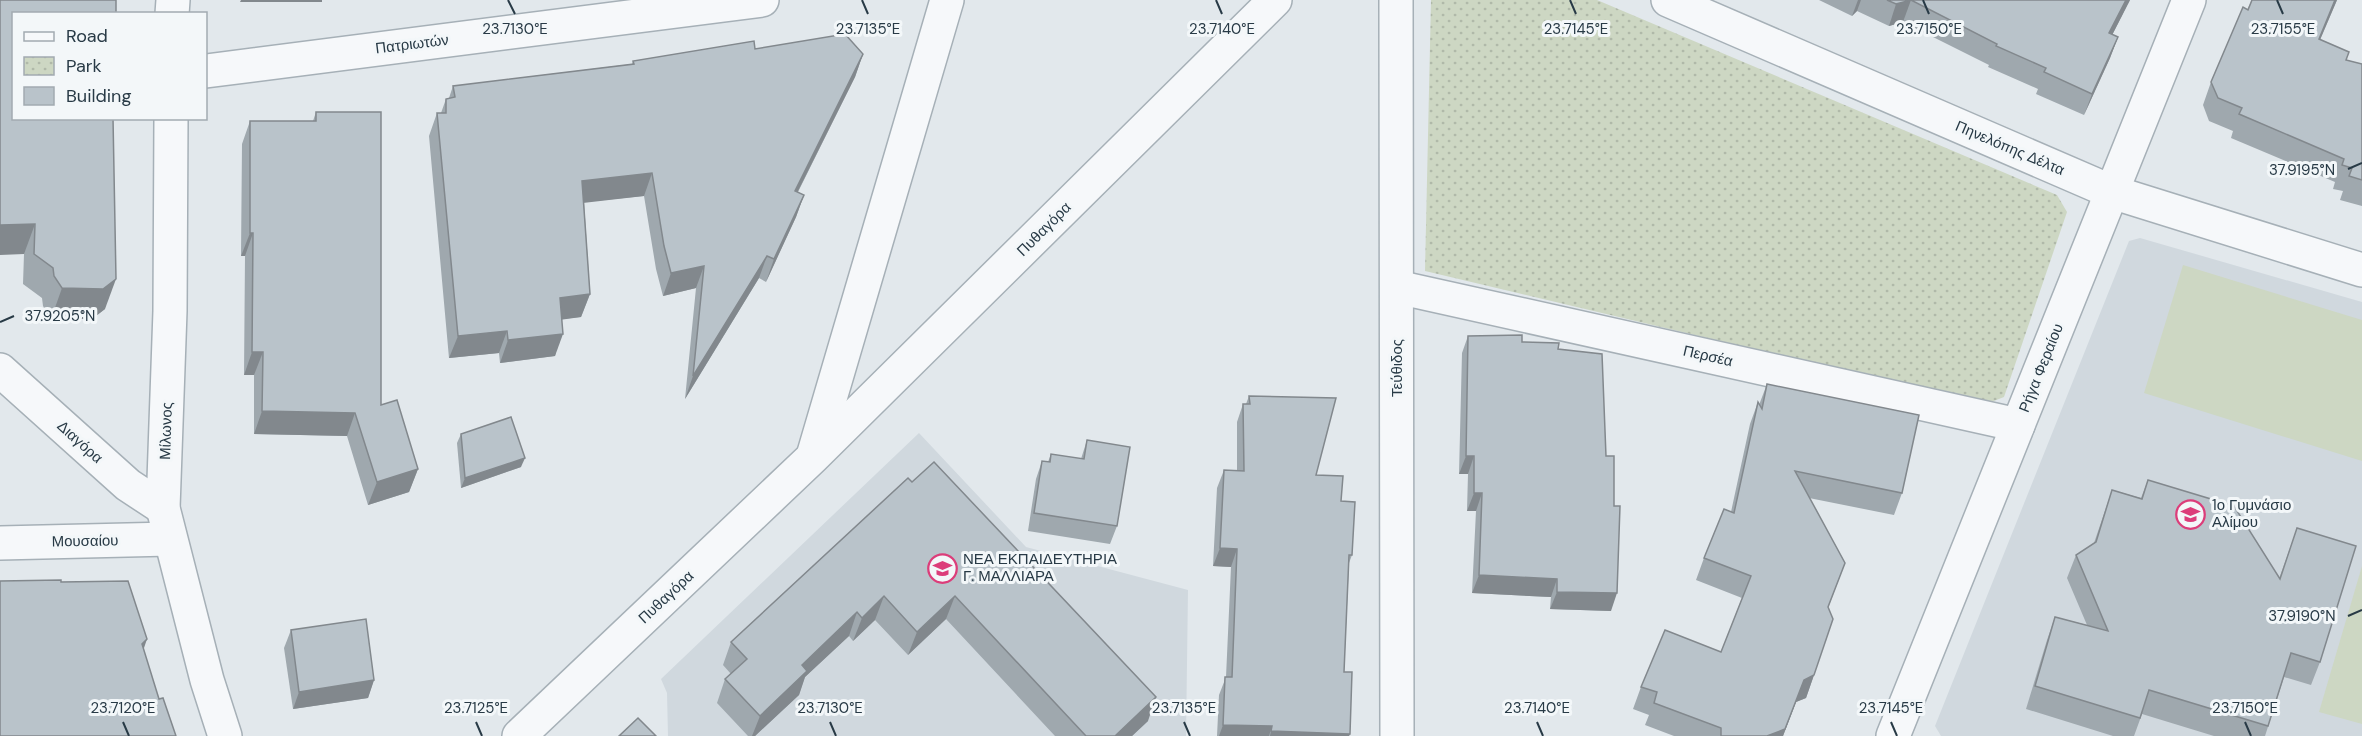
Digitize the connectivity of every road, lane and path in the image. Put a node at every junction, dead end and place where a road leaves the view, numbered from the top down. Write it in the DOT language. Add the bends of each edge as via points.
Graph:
graph roads {
  1 [pos="762,0"];
  2 [pos="947,0"];
  3 [pos="1275,0"];
  4 [pos="1396,0"];
  5 [pos="1668,0"];
  6 [pos="2189,0"];
  7 [pos="207,71"];
  8 [pos="171,120"];
  9 [pos="2112,192"];
  10 [pos="2362,270"];
  11 [pos="1397,286"];
  12 [pos="0,370"];
  13 [pos="2018,425"];
  14 [pos="813,457"];
  15 [pos="167,524"];
  16 [pos="0,543"];
  17 [pos="225,736"];
  18 [pos="519,736"];
  19 [pos="1397,736"];
  20 [pos="1893,736"];
  1 -- 7 [label="street, Πατριωτών"];
  2 -- 14 [label="street"];
  3 -- 14 [label="street, Πυθαγόρα"];
  4 -- 11 [label="street, Τεύθιδος"];
  5 -- 9 [label="street, Πηνελόπης Δέλτα"];
  6 -- 9 [label="street, Ρήγα Φεραίου"];
  8 -- 15 [label="street, Μίλωνος"];
  9 -- 10 [label="street, Πηνελόπης Δέλτα"];
  9 -- 13 [label="street, Ρήγα Φεραίου"];
  11 -- 13 [label="street, Περσέα"];
  11 -- 19 [label="street, Τεύθιδος"];
  12 -- 15 [label="street, Διαγόρα"];
  13 -- 20 [label="street, Ρήγα Φεραίου"];
  14 -- 18 [label="street, Πυθαγόρα"];
  15 -- 16 [label="street, Μουσαίου"];
  15 -- 17 [label="street, Μίλωνος"];
}
